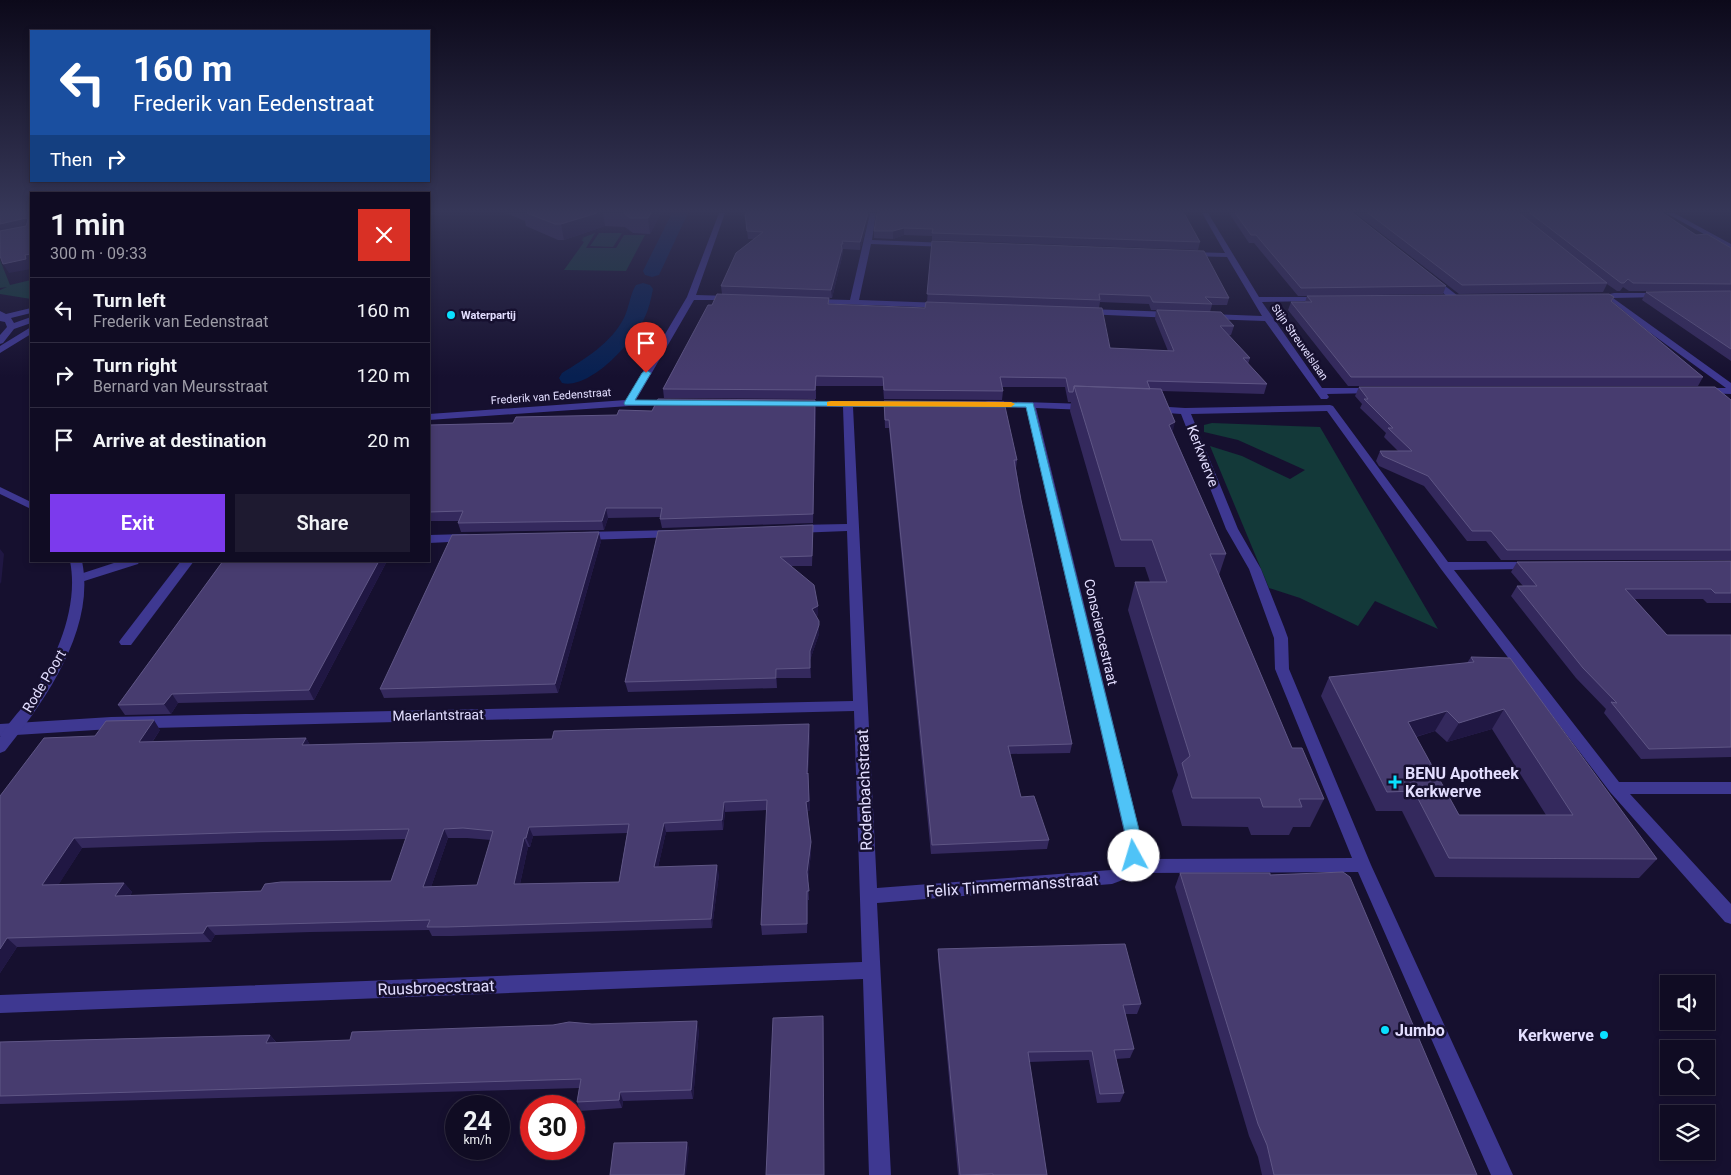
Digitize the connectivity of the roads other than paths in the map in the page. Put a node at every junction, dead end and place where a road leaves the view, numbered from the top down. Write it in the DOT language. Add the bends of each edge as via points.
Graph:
graph roads {
  1 [pos="702,268"];
  2 [pos="862,268"];
  3 [pos="1237,268"];
  4 [pos="1424,274"];
  5 [pos="1609,294"];
  6 [pos="1672,295"];
  7 [pos="691,297"];
  8 [pos="1445,298"];
  9 [pos="1455,298"];
  10 [pos="1465,298"];
  11 [pos="1588,298"];
  12 [pos="738,299"];
  13 [pos="1336,299"];
  14 [pos="1256,300"];
  15 [pos="806,301"];
  16 [pos="854,302"];
  17 [pos="30,306"];
  18 [pos="952,306"];
  19 [pos="30,311"];
  20 [pos="1080,312"];
  21 [pos="1,315"];
  22 [pos="1178,316"];
  23 [pos="1198,316"];
  24 [pos="1268,319"];
  25 [pos="30,320"];
  26 [pos="11,327"];
  27 [pos="30,331"];
  28 [pos="0,341"];
  29 [pos="0,350"];
  30 [pos="1731,387"];
  31 [pos="1320,391"];
  32 [pos="1379,391"];
  33 [pos="1692,391"];
  34 [pos="1731,391"];
  35 [pos="629,403"];
  36 [pos="679,403"];
  37 [pos="788,404"];
  38 [pos="848,404"];
  39 [pos="915,404"];
  40 [pos="982,404"];
  41 [pos="1030,404"];
  42 [pos="1098,407"];
  43 [pos="1330,408"];
  44 [pos="1146,409"];
  45 [pos="1185,410"];
  46 [pos="430,417"];
  47 [pos="0,490"];
  48 [pos="30,505"];
  49 [pos="854,528"];
  50 [pos="786,530"];
  51 [pos="689,533"];
  52 [pos="573,536"];
  53 [pos="477,538"];
  54 [pos="430,539"];
  55 [pos="76,562"];
  56 [pos="131,562"];
  57 [pos="187,562"];
  58 [pos="1547,565"];
  59 [pos="1446,566"];
  60 [pos="78,579"];
  61 [pos="126,642"];
  62 [pos="861,706"];
  63 [pos="7,729"];
  64 [pos="0,747"];
  65 [pos="1615,788"];
  66 [pos="1731,788"];
  67 [pos="1362,865"];
  68 [pos="1131,866"];
  69 [pos="868,896"];
  70 [pos="1731,916"];
  71 [pos="871,970"];
  72 [pos="0,1004"];
  73 [pos="880,1175"];
  74 [pos="1502,1175"];
  1 -- 7 [label="street"];
  2 -- 16 [label="street"];
  3 -- 14 [label="street, Stijn Streuvelslaan"];
  4 -- 9 [label="street"];
  5 -- 6 [label="street"];
  5 -- 11 [label="street"];
  5 -- 30 [label="street"];
  7 -- 12 [label="street"];
  7 -- 35 [label="street"];
  8 -- 9 [label="street"];
  9 -- 10 [label="street"];
  13 -- 14 [label="street"];
  14 -- 24 [label="street, Stijn Streuvelslaan"];
  15 -- 16 [label="street"];
  16 -- 18 [label="street"];
  17 -- 21 [label="street"];
  19 -- 21 [label="street"];
  20 -- 22 [label="street"];
  21 -- 26 [label="street"];
  23 -- 24 [label="street"];
  24 -- 31 [label="street, Stijn Streuvelslaan"];
  25 -- 26 [label="street"];
  26 -- 28 [label="street"];
  27 -- 29 [label="street"];
  31 -- 32 [label="street"];
  31 -- 43 [label="street, Stijn Streuvelslaan"];
  33 -- 34 [label="street"];
  35 -- 36 [label="street, Frederik van Eedenstraat"];
  35 -- 46 [label="street, Frederik van Eedenstraat"];
  37 -- 38 [label="street"];
  38 -- 39 [label="street"];
  38 -- 49 [label="street, Rodenbachstraat"];
  40 -- 41 [label="street"];
  41 -- 42 [label="street"];
  41 -- 68 [label="street, Consciencestraat" via="1135,846"];
  43 -- 45 [label="street, Kerkwerve"];
  43 -- 59 [label="street"];
  44 -- 45 [label="street"];
  45 -- 67 [label="street, Kerkwerve" via="1232,530 1255,569 1281,638 1282,669"];
  47 -- 48 [label="street"];
  49 -- 50 [label="street"];
  49 -- 62 [label="street, Rodenbachstraat"];
  51 -- 52 [label="street"];
  53 -- 54 [label="street"];
  55 -- 60 [label="street, Rode Poort"];
  56 -- 60 [label="street"];
  57 -- 61 [label="street"];
  58 -- 59 [label="street"];
  59 -- 65 [label="street"];
  60 -- 63 [label="street, Rode Poort" via="63,653 42,689"];
  62 -- 63 [label="street, Maerlantstraat" via="111,722"];
  62 -- 69 [label="street, Rodenbachstraat"];
  63 -- 64 [label="street, Rode Poort"];
  65 -- 66 [label="street"];
  65 -- 70 [label="street"];
  67 -- 68 [label="street, Felix Timmermansstraat"];
  67 -- 74 [label="street, Kerkwerve"];
  68 -- 69 [label="street, Felix Timmermansstraat" via="1112,877"];
  69 -- 71 [label="street, Rodenbachstraat"];
  71 -- 72 [label="street, Ruusbroecstraat"];
  71 -- 73 [label="street, Rodenbachstraat"];
}
